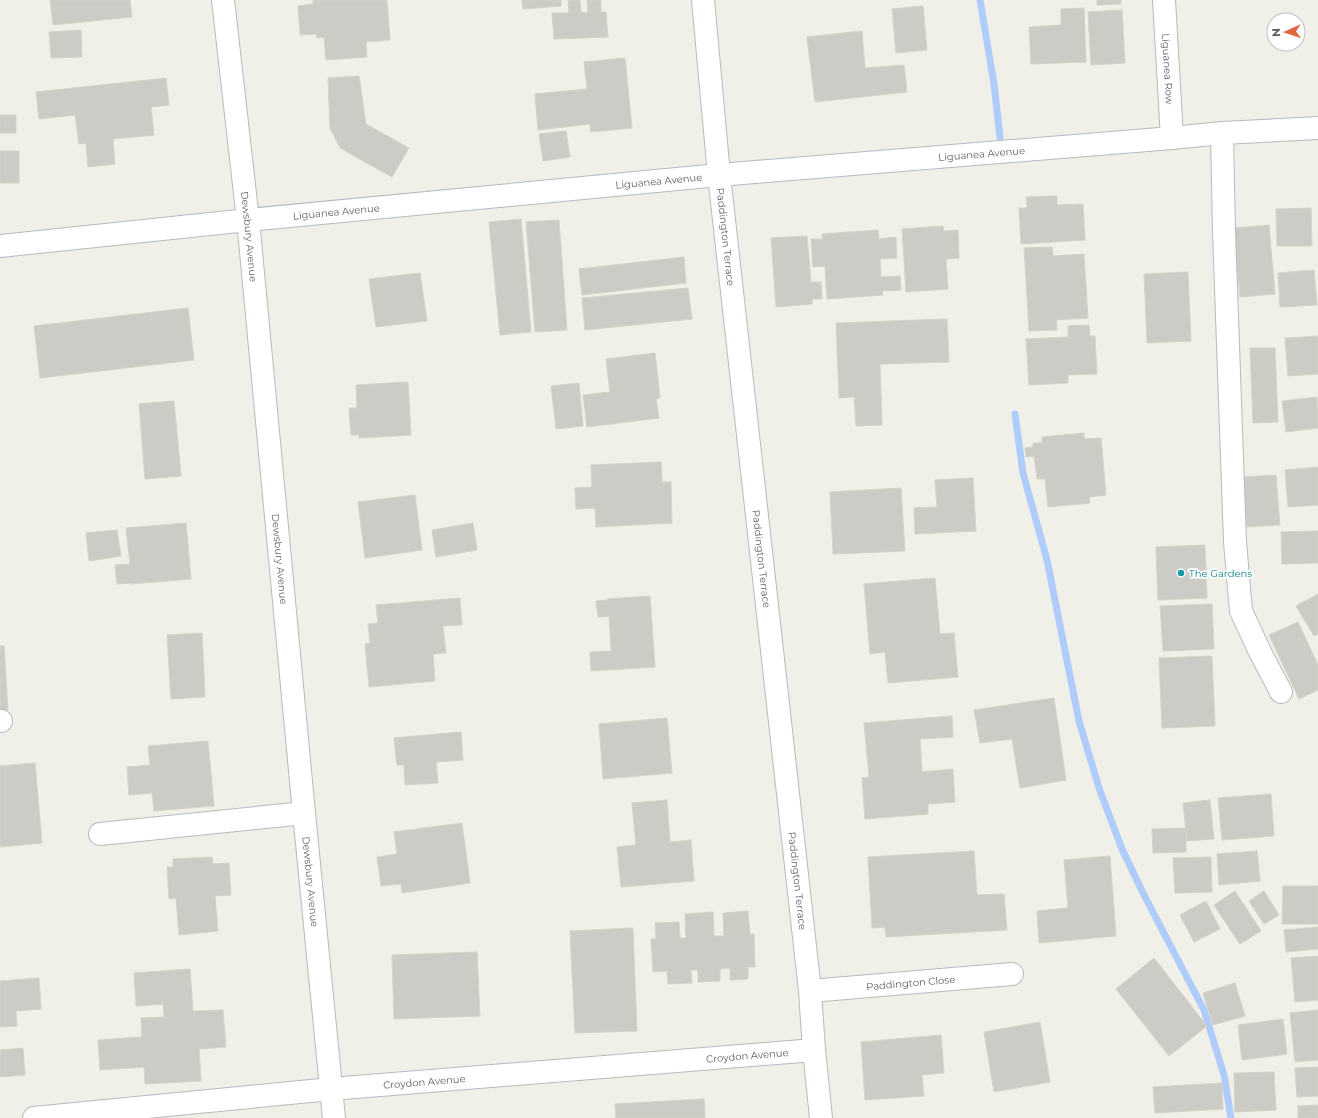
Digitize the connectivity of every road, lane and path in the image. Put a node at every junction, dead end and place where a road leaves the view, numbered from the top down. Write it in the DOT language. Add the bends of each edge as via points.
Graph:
graph roads {
  1 [pos="223,0"];
  2 [pos="703,0"];
  3 [pos="1164,0"];
  4 [pos="1318,128"];
  5 [pos="1222,133"];
  6 [pos="1172,138"];
  7 [pos="719,175"];
  8 [pos="248,220"];
  9 [pos="0,246"];
  10 [pos="1281,692"];
  11 [pos="304,813"];
  12 [pos="100,834"];
  13 [pos="1012,974"];
  14 [pos="810,990"];
  15 [pos="814,1050"];
  16 [pos="332,1089"];
  17 [pos="34,1118"];
  18 [pos="334,1118"];
  19 [pos="821,1118"];
  1 -- 8 [label="street, Dewsbury Avenue"];
  2 -- 7 [label="street, Paddington Terrace"];
  3 -- 6 [label="street, Liguanea Row"];
  4 -- 5 [label="street, Liguanea Avenue"];
  5 -- 6 [label="street, Liguanea Avenue"];
  5 -- 10 [label="street" via="1235,542 1241,611"];
  6 -- 7 [label="street, Liguanea Avenue"];
  7 -- 8 [label="street, Liguanea Avenue"];
  7 -- 14 [label="street, Paddington Terrace"];
  8 -- 9 [label="street, Liguanea Avenue"];
  8 -- 11 [label="street, Dewsbury Avenue"];
  11 -- 12 [label="street"];
  11 -- 16 [label="street, Dewsbury Avenue"];
  13 -- 14 [label="street, Paddington Close"];
  14 -- 15 [label="street, Paddington Terrace"];
  15 -- 16 [label="street, Croydon Avenue"];
  15 -- 19 [label="street, Paddington Terrace"];
  16 -- 17 [label="street, Croydon Avenue"];
  16 -- 18 [label="street, Dewsbury Avenue"];
}
